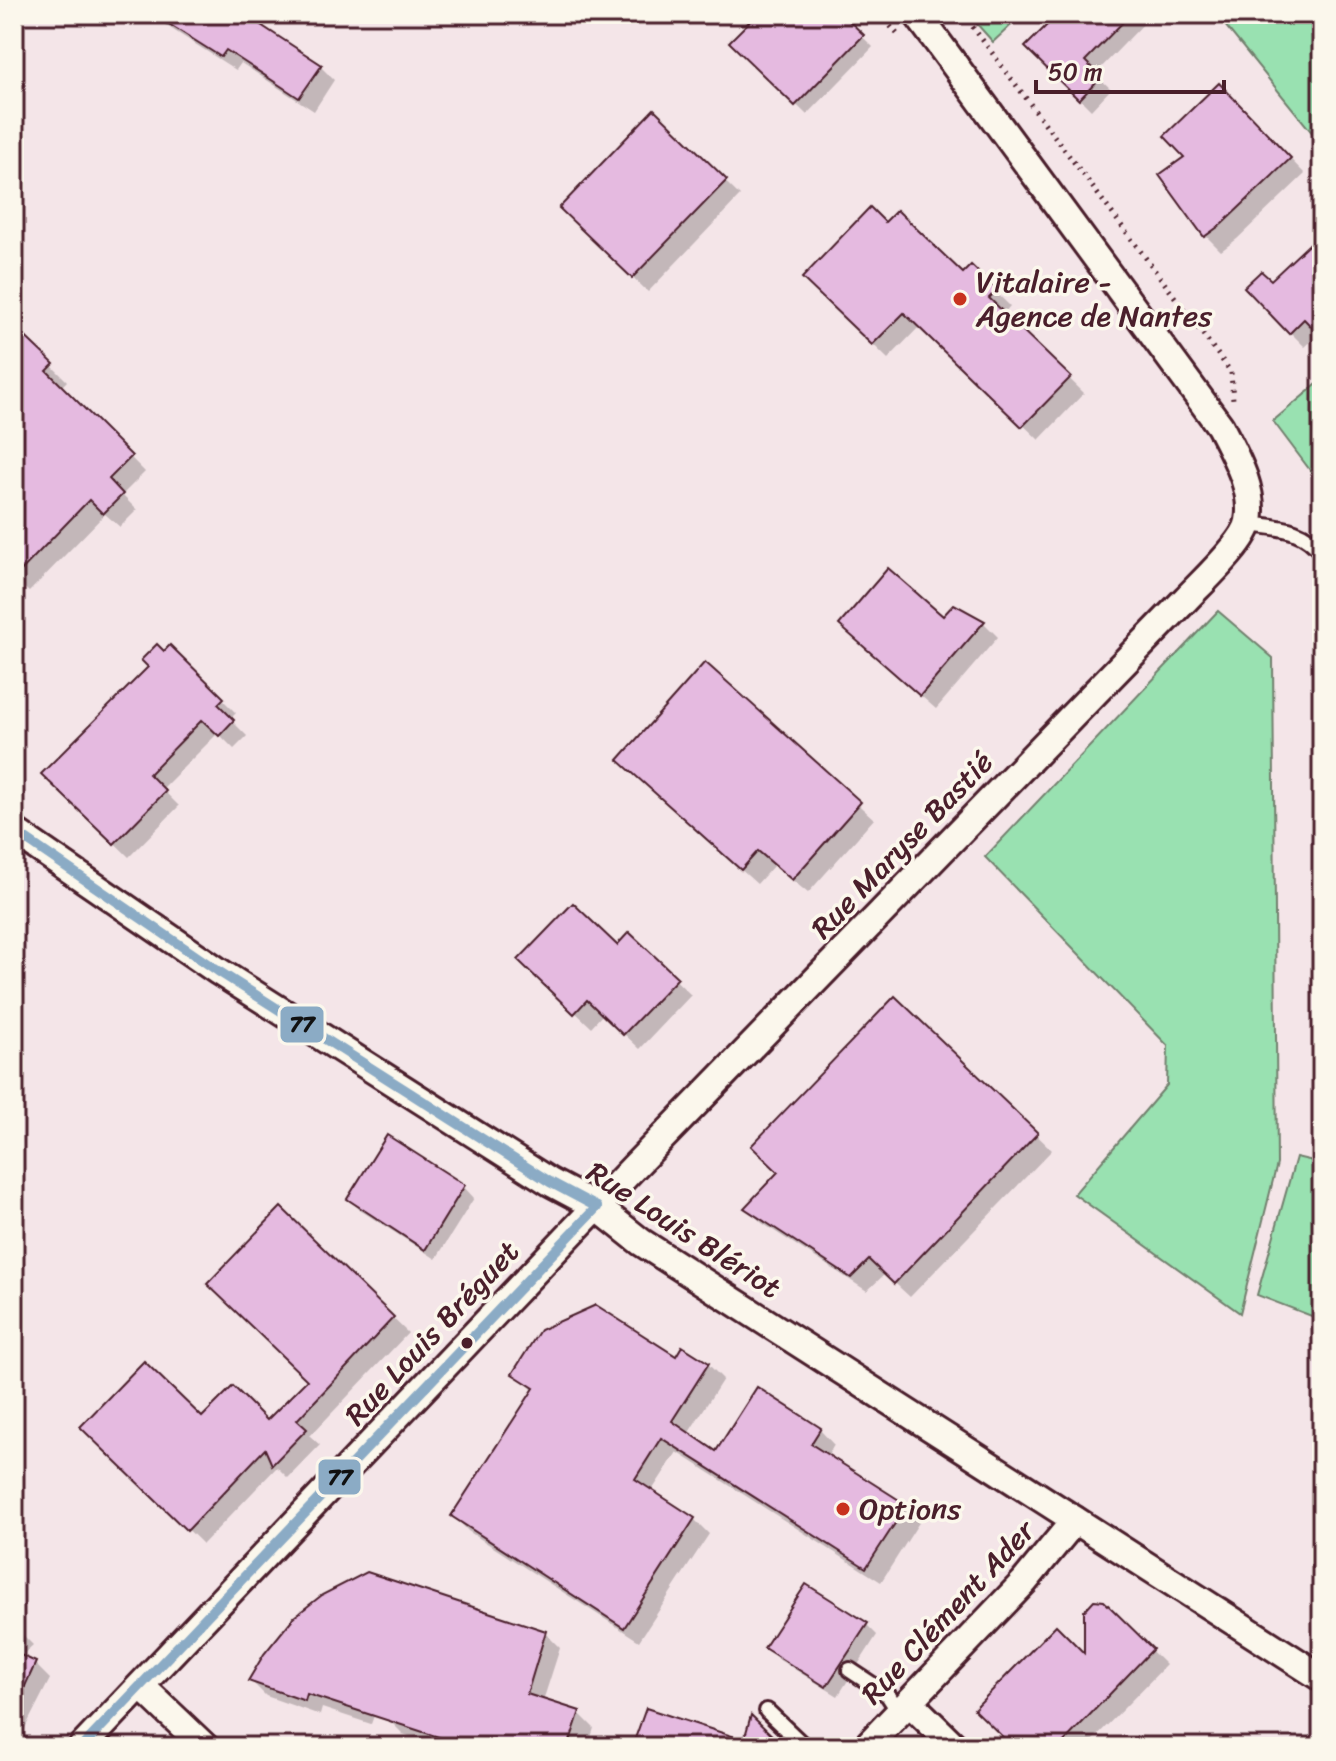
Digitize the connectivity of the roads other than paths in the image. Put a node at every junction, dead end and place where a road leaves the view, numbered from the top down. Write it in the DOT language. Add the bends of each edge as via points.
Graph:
graph roads {
  1 [pos="917,14"];
  2 [pos="1249,524"];
  3 [pos="1322,553"];
  4 [pos="14,831"];
  5 [pos="597,1207"];
  6 [pos="1075,1520"];
  7 [pos="850,1670"];
  8 [pos="1322,1678"];
  9 [pos="142,1687"];
  10 [pos="904,1708"];
  11 [pos="767,1711"];
  12 [pos="82,1747"];
  13 [pos="205,1747"];
  14 [pos="805,1747"];
  15 [pos="866,1747"];
  16 [pos="955,1747"];
  1 -- 2 [label="street" via="1220,426 1249,496"];
  2 -- 3 [label="lane" via="1311,538"];
  2 -- 5 [label="street, Rue Maryse Bastié" via="1230,553"];
  4 -- 5 [label="street, Rue Louis Blériot" via="218,971"];
  5 -- 6 [label="street, Rue Louis Blériot" via="641,1242"];
  5 -- 9 [label="street, Rue Louis Bréguet"];
  6 -- 8 [label="street, Rue Louis Blériot"];
  6 -- 10 [label="street, Rue Clément Ader"];
  7 -- 10 [label="lane"];
  9 -- 12 [label="street, Rue Louis Bréguet"];
  9 -- 13 [label="street"];
  10 -- 15 [label="street, Rue Clément Ader"];
  10 -- 16 [label="street"];
  11 -- 14 [label="lane"];
}
